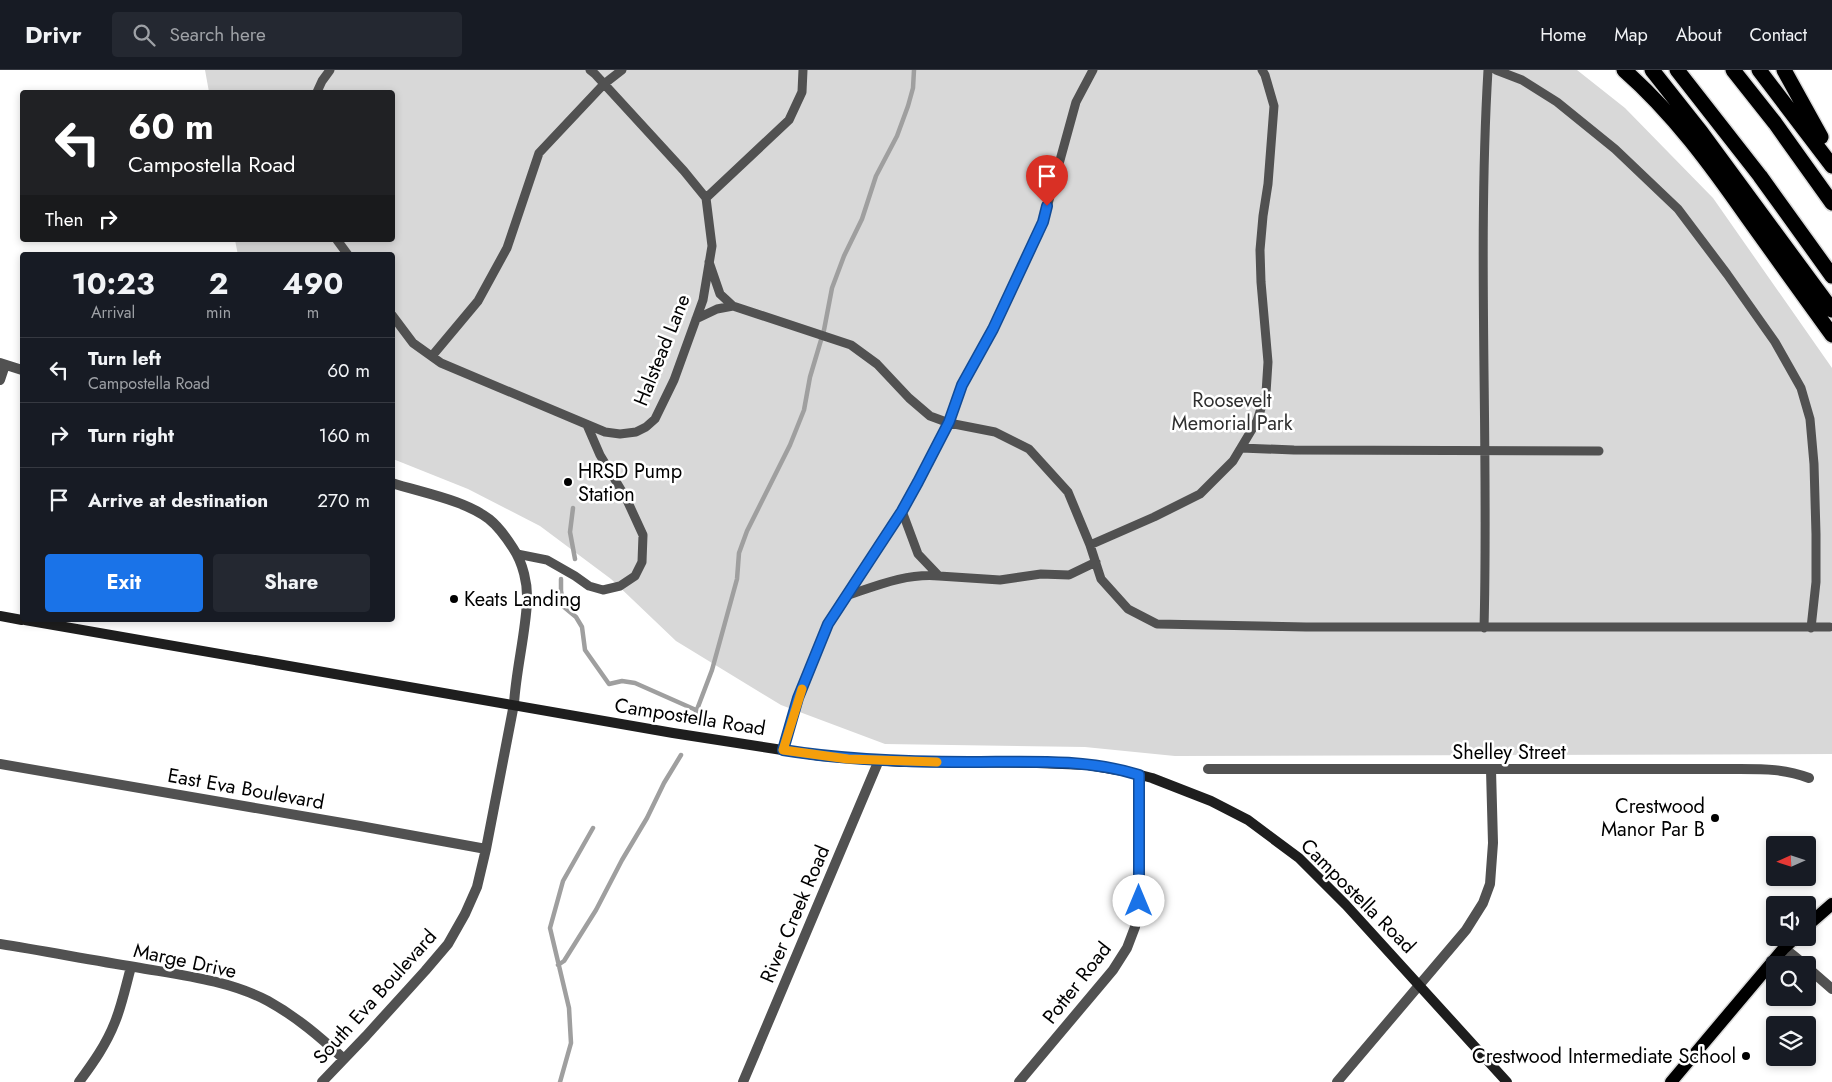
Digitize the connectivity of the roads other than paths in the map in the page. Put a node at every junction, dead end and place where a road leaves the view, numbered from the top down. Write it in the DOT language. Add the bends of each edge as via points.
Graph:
graph roads {
  1 [pos="330,70"];
  2 [pos="590,70"];
  3 [pos="622,70"];
  4 [pos="803,70"];
  5 [pos="1093,70"];
  6 [pos="1262,70"];
  7 [pos="1488,70"];
  8 [pos="1496,70"];
  9 [pos="1624,70"];
  10 [pos="1652,70"];
  11 [pos="1677,70"];
  12 [pos="1732,70"];
  13 [pos="1759,70"];
  14 [pos="1771,70"];
  15 [pos="1784,70"];
  16 [pos="604,84"];
  17 [pos="318,90"];
  18 [pos="1816,144"];
  19 [pos="1832,158"];
  20 [pos="1832,166"];
  21 [pos="706,198"];
  22 [pos="1832,204"];
  23 [pos="709,262"];
  24 [pos="1832,276"];
  25 [pos="733,306"];
  26 [pos="1832,310"];
  27 [pos="395,319"];
  28 [pos="696,319"];
  29 [pos="1832,335"];
  30 [pos="432,356"];
  31 [pos="2,364"];
  32 [pos="20,369"];
  33 [pos="0,380"];
  34 [pos="949,422"];
  35 [pos="587,425"];
  36 [pos="1241,448"];
  37 [pos="1486,450"];
  38 [pos="1599,451"];
  39 [pos="395,484"];
  40 [pos="902,511"];
  41 [pos="1090,545"];
  42 [pos="517,554"];
  43 [pos="1096,562"];
  44 [pos="939,576"];
  45 [pos="846,596"];
  46 [pos="0,616"];
  47 [pos="20,619"];
  48 [pos="36,622"];
  49 [pos="1830,627"];
  50 [pos="1484,628"];
  51 [pos="1811,628"];
  52 [pos="514,704"];
  53 [pos="783,750"];
  54 [pos="879,760"];
  55 [pos="0,764"];
  56 [pos="1208,769"];
  57 [pos="1491,770"];
  58 [pos="1139,775"];
  59 [pos="1809,778"];
  60 [pos="486,849"];
  61 [pos="1832,904"];
  62 [pos="1816,918"];
  63 [pos="0,944"];
  64 [pos="1784,948"];
  65 [pos="1793,956"];
  66 [pos="131,967"];
  67 [pos="1816,975"];
  68 [pos="1420,984"];
  69 [pos="1832,988"];
  70 [pos="344,1059"];
  71 [pos="79,1082"];
  72 [pos="322,1082"];
  73 [pos="743,1082"];
  74 [pos="1019,1082"];
  75 [pos="1337,1082"];
  76 [pos="1507,1082"];
  77 [pos="1671,1082"];
  1 -- 17 [label="lane"];
  2 -- 16 [label="lane"];
  3 -- 16 [label="lane"];
  4 -- 21 [label="lane" via="802,92 789,120"];
  5 -- 34 [label="lane" via="1076,102 1043,222 993,329 962,385"];
  6 -- 36 [label="lane" via="1274,106 1260,250 1268,362 1266,393 1257,421"];
  7 -- 37 [label="lane" via="1484,141"];
  8 -- 51 [label="lane" via="1522,80 1557,102 1678,209 1775,342 1801,388 1810,419 1814,464 1816,582"];
  9 -- 29 [label="highway" via="1676,121"];
  10 -- 26 [label="highway"];
  11 -- 24 [label="highway" via="1760,176"];
  12 -- 22 [label="highway" via="1775,123"];
  13 -- 18 [label="highway"];
  14 -- 18 [label="highway"];
  15 -- 19 [label="highway"];
  16 -- 21 [label="lane"];
  16 -- 30 [label="lane" via="538,153 507,248 478,301"];
  18 -- 20 [label="highway"];
  21 -- 23 [label="lane, Halstead Lane" via="712,246"];
  23 -- 25 [label="lane" via="720,294"];
  23 -- 28 [label="lane, Halstead Lane" via="703,300"];
  25 -- 28 [label="lane" via="717,308"];
  25 -- 34 [label="lane" via="851,345 877,364 930,416"];
  27 -- 30 [label="lane, Halstead Lane" via="413,344"];
  28 -- 35 [label="lane, Halstead Lane" via="674,380 655,419 636,432 620,434"];
  30 -- 35 [label="lane, Halstead Lane"];
  31 -- 32 [label="street"];
  31 -- 33 [label="street"];
  34 -- 40 [label="lane"];
  34 -- 41 [label="lane" via="996,432 1029,449 1068,492"];
  35 -- 42 [label="lane" via="643,535 642,562 635,576 620,586 603,590 589,586 547,560"];
  36 -- 37 [label="lane"];
  36 -- 41 [label="lane" via="1233,461 1200,494"];
  37 -- 38 [label="lane"];
  37 -- 50 [label="lane"];
  39 -- 42 [label="street, South Eva Boulevard" via="460,504 489,519"];
  40 -- 44 [label="lane" via="918,554"];
  40 -- 45 [label="lane"];
  41 -- 43 [label="lane"];
  42 -- 52 [label="street, South Eva Boulevard" via="525,577 527,601"];
  43 -- 44 [label="lane" via="1069,575 1041,574 1000,580"];
  43 -- 50 [label="lane" via="1101,579 1128,609 1157,624"];
  44 -- 45 [label="lane" via="922,574"];
  45 -- 53 [label="lane" via="828,624 798,698"];
  46 -- 47 [label="main road, Campostella Road"];
  48 -- 52 [label="main road, Campostella Road"];
  49 -- 51 [label="lane"];
  50 -- 51 [label="lane"];
  52 -- 53 [label="main road, Campostella Road"];
  52 -- 60 [label="street, South Eva Boulevard"];
  53 -- 54 [label="main road, Campostella Road"];
  54 -- 58 [label="main road, Campostella Road" via="1088,765"];
  54 -- 73 [label="street, River Creek Road"];
  55 -- 60 [label="street, East Eva Boulevard"];
  56 -- 57 [label="street, Shelley Street"];
  57 -- 59 [label="street, Shelley Street" via="1772,769"];
  57 -- 68 [label="street" via="1493,842 1490,884 1484,903 1466,930"];
  58 -- 68 [label="main road, Campostella Road" via="1211,800 1270,835 1317,874"];
  58 -- 74 [label="street, Potter Road" via="1139,901 1135,927 1127,948 1113,970"];
  60 -- 70 [label="street, South Eva Boulevard" via="477,887 448,944"];
  61 -- 62 [label="main road"];
  63 -- 66 [label="street, Marge Drive"];
  64 -- 65 [label="street"];
  64 -- 77 [label="main road"];
  66 -- 70 [label="street, Marge Drive" via="196,978 250,993 296,1018"];
  66 -- 71 [label="street" via="107,1040"];
  67 -- 69 [label="street"];
  68 -- 75 [label="street"];
  68 -- 76 [label="main road, Campostella Road"];
  70 -- 72 [label="street, South Eva Boulevard"];
}
